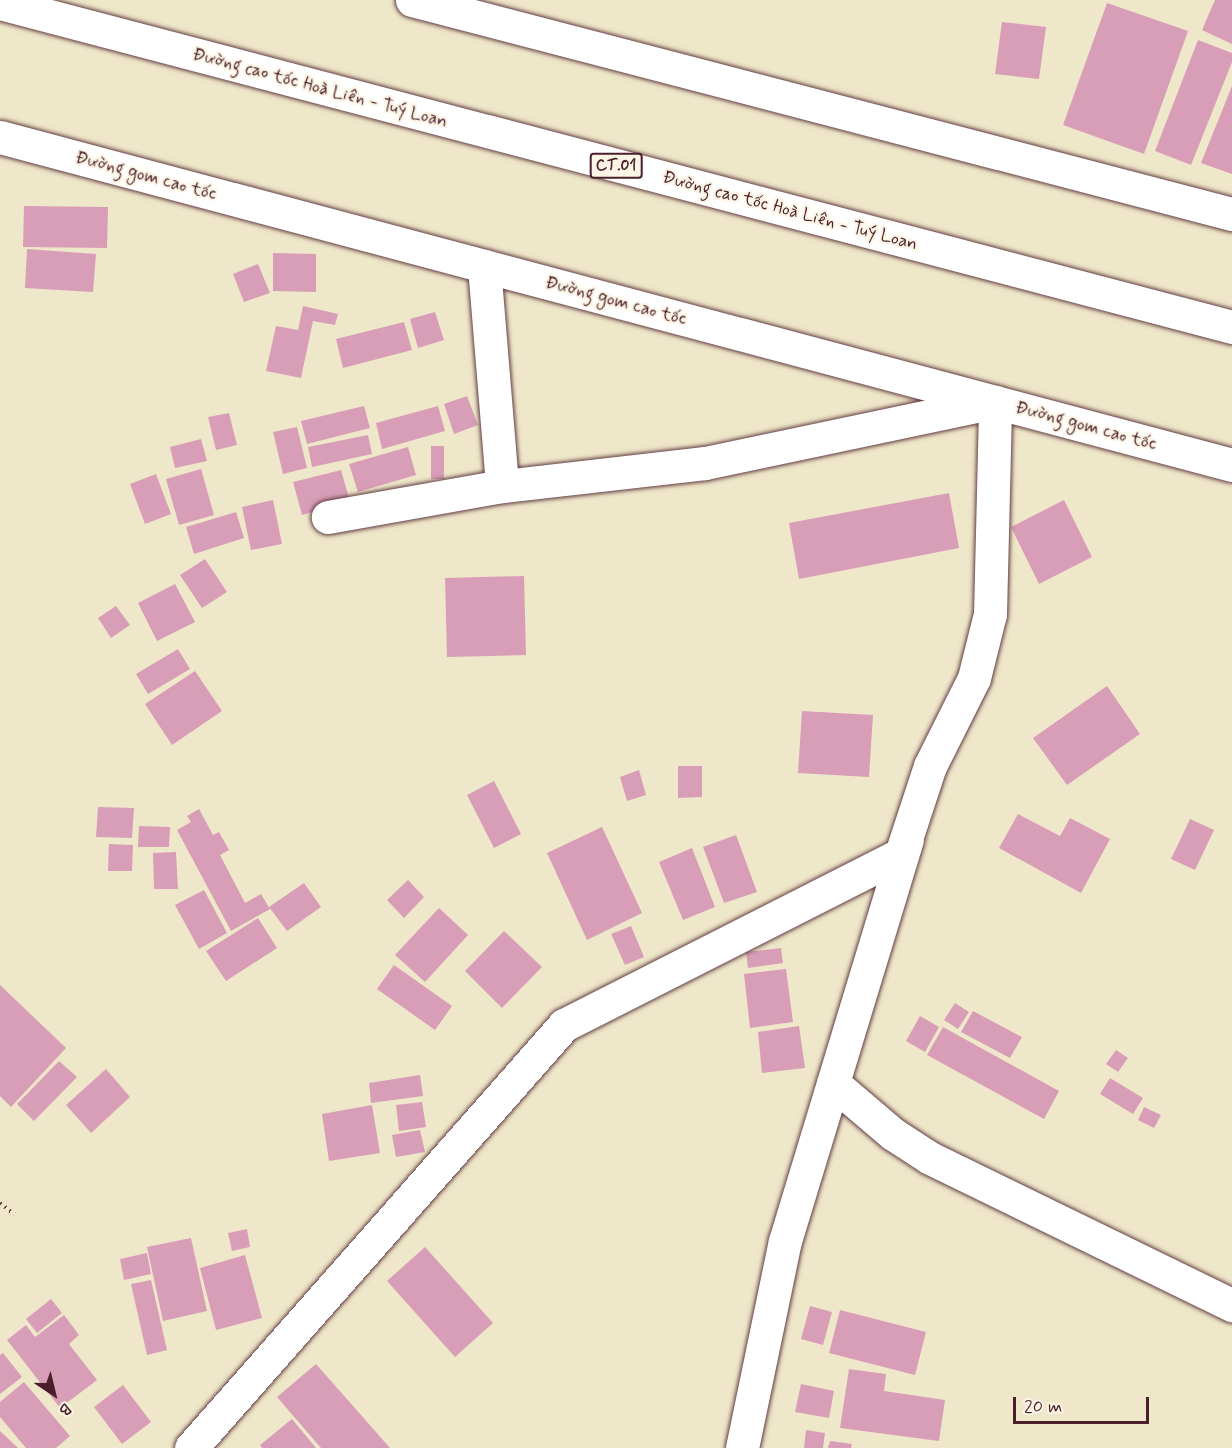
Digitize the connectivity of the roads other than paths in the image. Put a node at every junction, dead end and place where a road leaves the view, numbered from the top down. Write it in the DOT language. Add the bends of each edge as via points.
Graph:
graph roads {
  1 [pos="412,0"];
  2 [pos="0,3"];
  3 [pos="0,137"];
  4 [pos="1232,214"];
  5 [pos="484,266"];
  6 [pos="1232,327"];
  7 [pos="995,402"];
  8 [pos="1232,465"];
  9 [pos="502,486"];
  10 [pos="328,517"];
  11 [pos="930,766"];
  12 [pos="833,1083"];
  13 [pos="1232,1305"];
  14 [pos="191,1448"];
  15 [pos="742,1448"];
  1 -- 4 [label="main road"];
  2 -- 6 [label="main road, Đường cao tốc Hoà Liên - Tuý Loan / CT.01"];
  3 -- 5 [label="main road, Đường gom cao tốc"];
  5 -- 7 [label="main road, Đường gom cao tốc"];
  5 -- 9 [label="main road"];
  7 -- 8 [label="main road, Đường gom cao tốc"];
  7 -- 9 [label="main road" via="705,463"];
  7 -- 11 [label="main road" via="990,614 974,678"];
  9 -- 10 [label="main road"];
  11 -- 12 [label="main road"];
  11 -- 14 [label="main road" via="901,854 564,1025"];
  12 -- 13 [label="main road" via="893,1134 930,1158"];
  12 -- 15 [label="main road" via="785,1240"];
}
